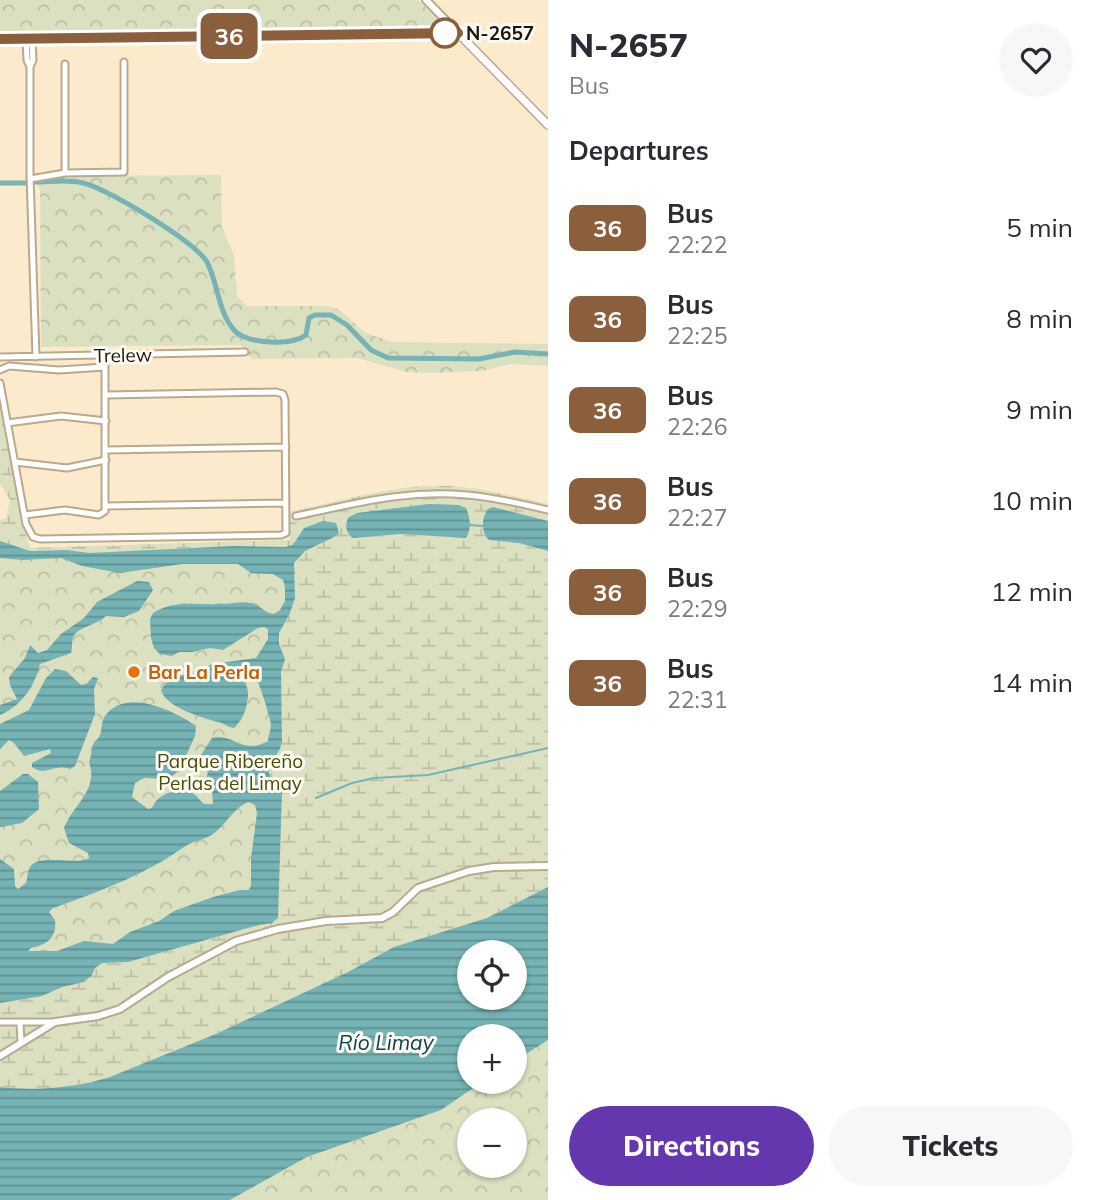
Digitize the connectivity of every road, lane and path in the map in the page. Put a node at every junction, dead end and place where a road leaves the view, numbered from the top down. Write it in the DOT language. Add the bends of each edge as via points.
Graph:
graph roads {
  1 [pos="426,0"];
  2 [pos="458,33"];
  3 [pos="0,39"];
  4 [pos="29,39"];
  5 [pos="124,62"];
  6 [pos="65,64"];
  7 [pos="548,125"];
  8 [pos="65,173"];
  9 [pos="30,179"];
  10 [pos="246,352"];
  11 [pos="105,355"];
  12 [pos="36,356"];
  13 [pos="0,357"];
  14 [pos="105,367"];
  15 [pos="0,370"];
  16 [pos="0,383"];
  17 [pos="106,395"];
  18 [pos="106,421"];
  19 [pos="8,423"];
  20 [pos="286,447"];
  21 [pos="106,450"];
  22 [pos="106,460"];
  23 [pos="15,462"];
  24 [pos="286,503"];
  25 [pos="106,506"];
  26 [pos="548,510"];
  27 [pos="25,515"];
  28 [pos="296,516"];
  29 [pos="548,866"];
  30 [pos="0,1022"];
  31 [pos="55,1022"];
  32 [pos="20,1023"];
  33 [pos="21,1042"];
  34 [pos="0,1056"];
  1 -- 2 [label="street"];
  2 -- 4 [label="main road"];
  2 -- 7 [label="main road"];
  3 -- 4 [label="main road"];
  4 -- 9 [label="street" via="33,60"];
  5 -- 8 [label="street" via="125,170"];
  6 -- 8 [label="street"];
  8 -- 9 [label="street"];
  9 -- 12 [label="street"];
  10 -- 11 [label="street, Trelew"];
  11 -- 12 [label="street, Trelew"];
  11 -- 14 [label="street"];
  12 -- 13 [label="street, Trelew"];
  14 -- 15 [label="street" via="9,366"];
  14 -- 17 [label="street"];
  16 -- 19 [label="street"];
  17 -- 18 [label="street"];
  17 -- 20 [label="street" via="281,393 285,398"];
  18 -- 19 [label="street" via="57,416"];
  18 -- 21 [label="street"];
  19 -- 23 [label="street"];
  20 -- 21 [label="street"];
  20 -- 24 [label="street"];
  21 -- 22 [label="street"];
  22 -- 23 [label="street" via="67,468"];
  22 -- 25 [label="street"];
  23 -- 27 [label="street"];
  24 -- 25 [label="street"];
  24 -- 27 [label="street" via="286,531 281,535 40,539 31,534"];
  25 -- 27 [label="street" via="99,515 69,510"];
  26 -- 28 [label="street" via="486,497 430,494"];
  29 -- 31 [label="street" via="469,871 418,888 382,918 326,920 236,941 120,1009"];
  30 -- 32 [label="street"];
  31 -- 32 [label="street"];
  31 -- 33 [label="street"];
  32 -- 33 [label="street"];
  33 -- 34 [label="street"];
}
